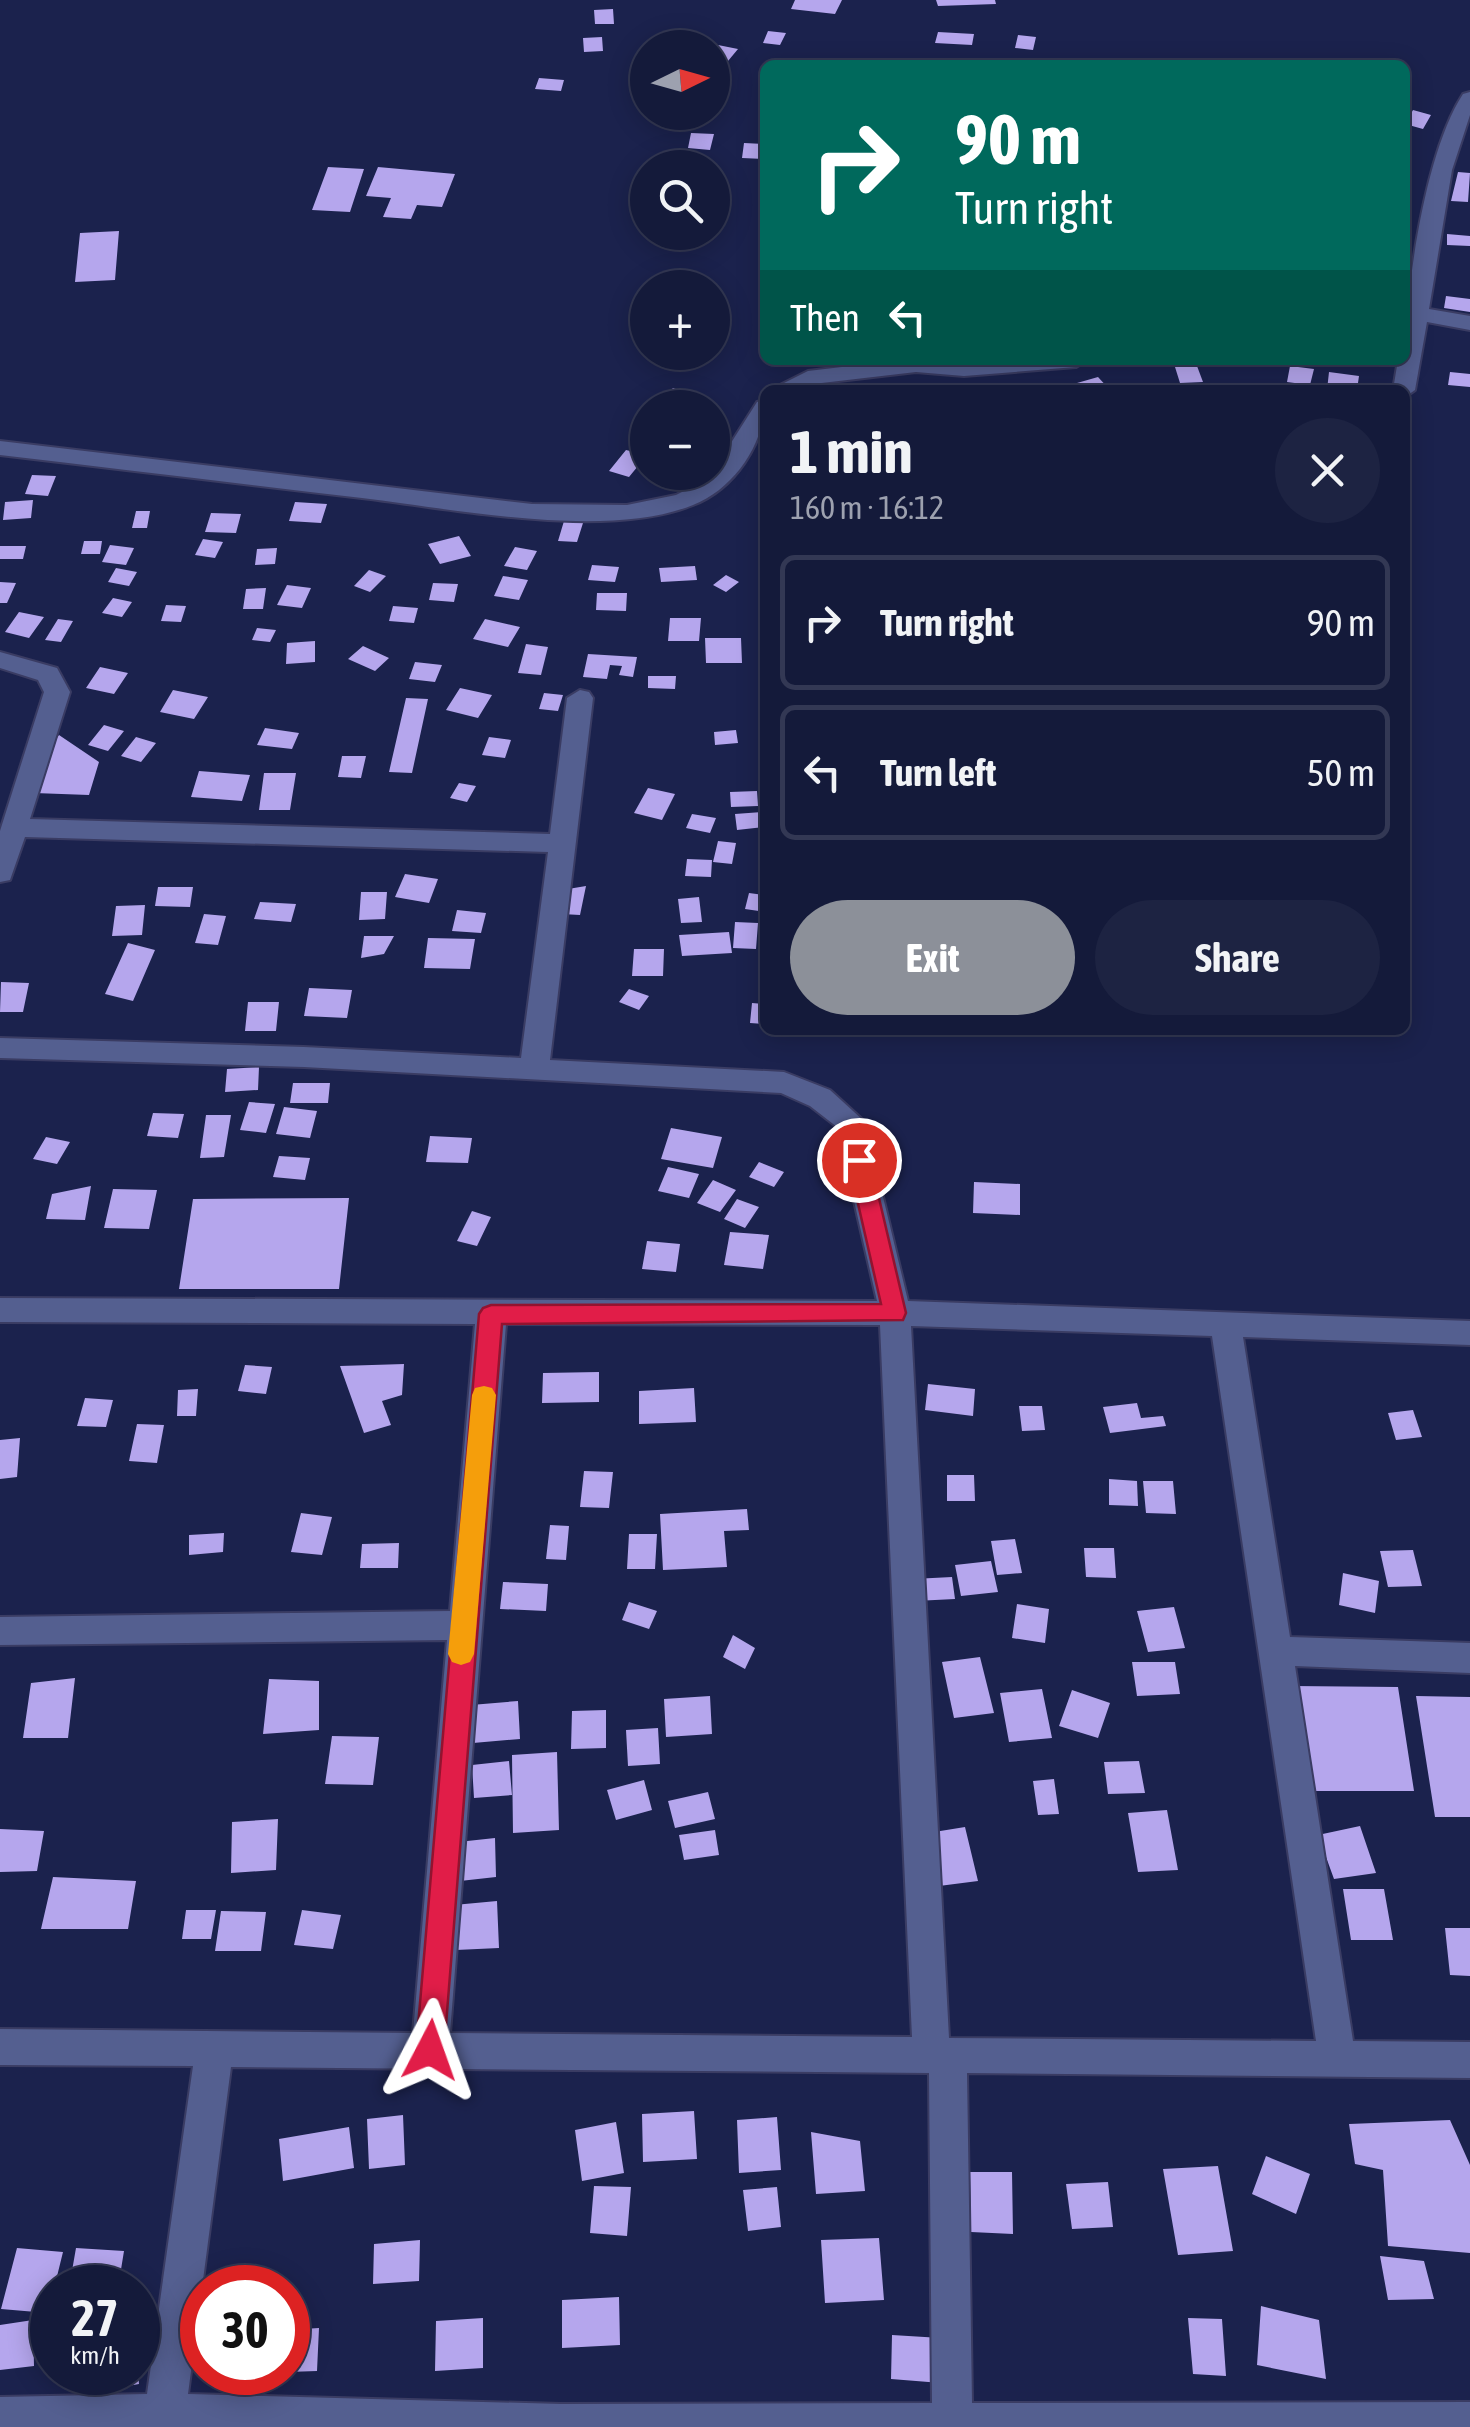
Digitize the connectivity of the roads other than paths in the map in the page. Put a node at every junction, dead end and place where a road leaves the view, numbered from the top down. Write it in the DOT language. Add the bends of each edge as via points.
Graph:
graph roads {
  1 [pos="1470,98"];
  2 [pos="1411,315"];
  3 [pos="1470,324"];
  4 [pos="1014,365"];
  5 [pos="792,385"];
  6 [pos="760,415"];
  7 [pos="0,448"];
  8 [pos="0,660"];
  9 [pos="580,698"];
  10 [pos="14,828"];
  11 [pos="562,843"];
  12 [pos="0,873"];
  13 [pos="0,1048"];
  14 [pos="534,1070"];
  15 [pos="0,1310"];
  16 [pos="895,1313"];
  17 [pos="491,1314"];
  18 [pos="1226,1324"];
  19 [pos="1470,1333"];
  20 [pos="463,1625"];
  21 [pos="0,1631"];
  22 [pos="1274,1652"];
  23 [pos="1470,1658"];
  24 [pos="0,2048"];
  25 [pos="430,2050"];
  26 [pos="214,2051"];
  27 [pos="940,2055"];
  28 [pos="1337,2059"];
  29 [pos="1470,2060"];
  30 [pos="0,2417"];
  31 [pos="164,2421"];
  32 [pos="1470,2422"];
  33 [pos="952,2424"];
  34 [pos="561,2425"];
  35 [pos="1411,2426"];
  1 -- 2 [label="street" via="1454,125"];
  2 -- 3 [label="street"];
  4 -- 5 [label="street" via="916,366"];
  6 -- 7 [label="street" via="717,484 683,501 626,512 532,512"];
  8 -- 10 [label="street" via="48,674 58,692"];
  9 -- 11 [label="street"];
  10 -- 11 [label="street"];
  10 -- 12 [label="street"];
  11 -- 14 [label="street"];
  13 -- 14 [label="street"];
  14 -- 16 [label="street" via="784,1084 820,1098 850,1122"];
  15 -- 17 [label="street"];
  16 -- 17 [label="street"];
  16 -- 18 [label="street"];
  16 -- 27 [label="street"];
  17 -- 20 [label="street"];
  18 -- 19 [label="street"];
  18 -- 22 [label="street"];
  20 -- 21 [label="street"];
  20 -- 25 [label="street"];
  22 -- 23 [label="street"];
  22 -- 28 [label="street"];
  24 -- 26 [label="street"];
  25 -- 26 [label="street"];
  25 -- 27 [label="street"];
  26 -- 31 [label="street"];
  27 -- 28 [label="street"];
  27 -- 33 [label="street"];
  28 -- 29 [label="street"];
  30 -- 31 [label="street"];
  31 -- 34 [label="street"];
  32 -- 35 [label="street"];
  33 -- 34 [label="street"];
  33 -- 35 [label="street"];
}
